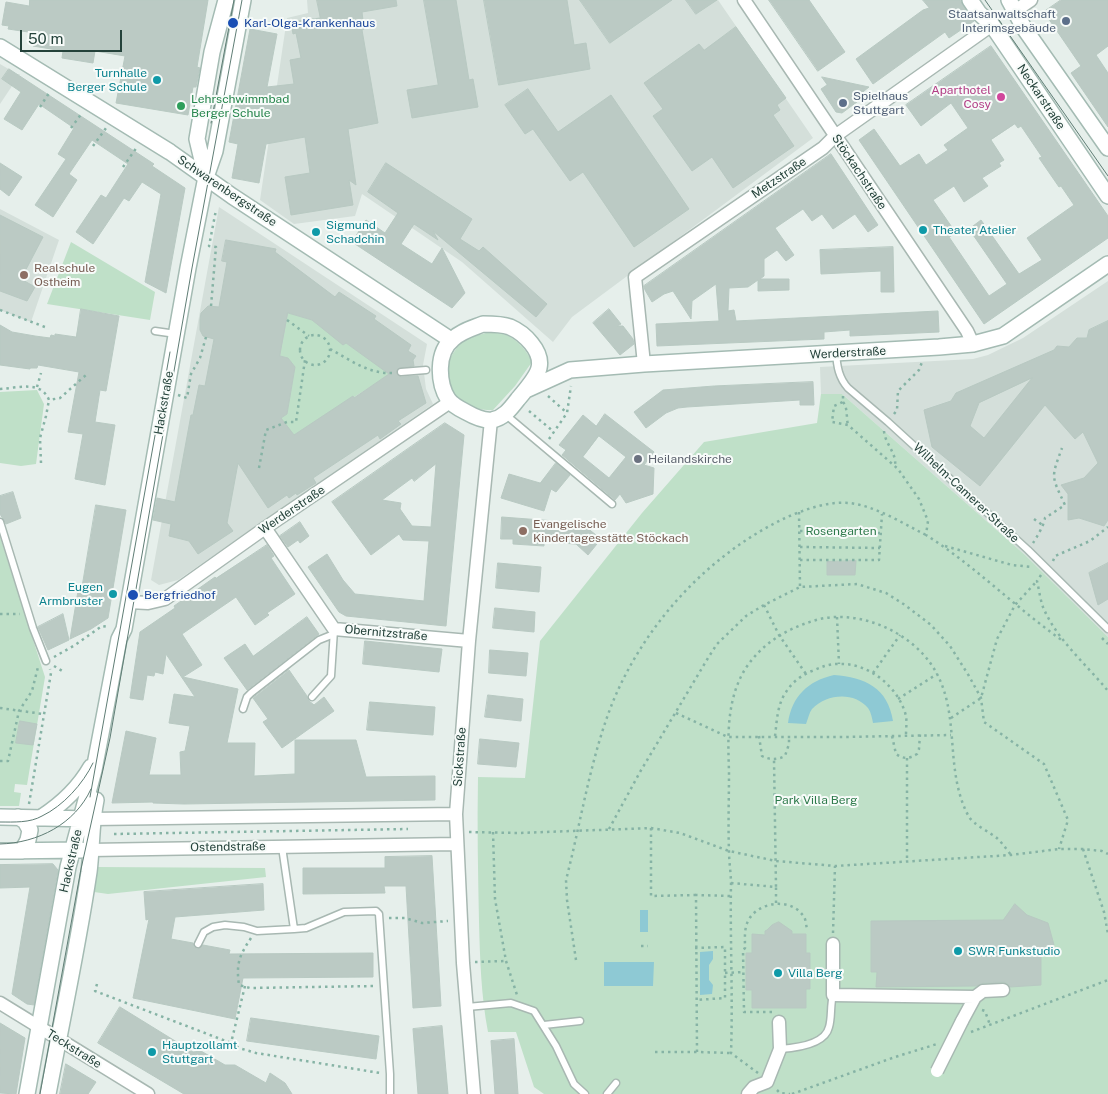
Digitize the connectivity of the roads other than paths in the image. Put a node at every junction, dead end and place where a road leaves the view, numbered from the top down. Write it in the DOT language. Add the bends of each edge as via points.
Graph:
graph roads {
  1 [pos="226,0"];
  2 [pos="243,0"];
  3 [pos="744,0"];
  4 [pos="970,0"];
  5 [pos="1031,0"];
  6 [pos="1012,5"];
  7 [pos="992,25"];
  8 [pos="0,46"];
  9 [pos="835,136"];
  10 [pos="1108,148"];
  11 [pos="206,177"];
  12 [pos="1108,196"];
  13 [pos="1108,264"];
  14 [pos="155,331"];
  15 [pos="177,335"];
  16 [pos="451,340"];
  17 [pos="973,344"];
  18 [pos="836,353"];
  19 [pos="539,357"];
  20 [pos="644,364"];
  21 [pos="426,370"];
  22 [pos="401,372"];
  23 [pos="568,378"];
  24 [pos="526,390"];
  25 [pos="450,402"];
  26 [pos="498,417"];
  27 [pos="612,504"];
  28 [pos="0,522"];
  29 [pos="265,528"];
  30 [pos="129,602"];
  31 [pos="117,628"];
  32 [pos="1108,630"];
  33 [pos="334,631"];
  34 [pos="469,641"];
  35 [pos="46,661"];
  36 [pos="312,697"];
  37 [pos="243,709"];
  38 [pos="98,750"];
  39 [pos="456,814"];
  40 [pos="0,817"];
  41 [pos="29,817"];
  42 [pos="87,819"];
  43 [pos="456,844"];
  44 [pos="282,846"];
  45 [pos="90,850"];
  46 [pos="0,851"];
  47 [pos="22,851"];
  48 [pos="72,851"];
  49 [pos="294,929"];
  50 [pos="198,944"];
  51 [pos="833,944"];
  52 [pos="1003,990"];
  53 [pos="834,996"];
  54 [pos="975,997"];
  55 [pos="0,1004"];
  56 [pos="467,1007"];
  57 [pos="580,1020"];
  58 [pos="780,1022"];
  59 [pos="544,1025"];
  60 [pos="39,1027"];
  61 [pos="58,1039"];
  62 [pos="780,1049"];
  63 [pos="937,1070"];
  64 [pos="616,1083"];
  65 [pos="27,1094"];
  66 [pos="48,1094"];
  67 [pos="148,1094"];
  68 [pos="390,1094"];
  69 [pos="474,1094"];
  70 [pos="585,1094"];
  71 [pos="607,1094"];
  72 [pos="748,1094"];
  1 -- 11 [label="street, Hackstraße" via="212,52 197,139"];
  2 -- 11 [label="street, Hackstraße" via="215,151"];
  3 -- 9 [label="street, Stöckachstraße"];
  4 -- 7 [label="street, Neckarstraße"];
  5 -- 6 [label="street"];
  6 -- 10 [label="street, Neckarstraße" via="1024,28"];
  7 -- 9 [label="street, Metzstraße"];
  7 -- 12 [label="street, Neckarstraße"];
  8 -- 11 [label="street, Schwarenbergstraße"];
  9 -- 17 [label="street, Stöckachstraße"];
  9 -- 20 [label="street, Metzstraße" via="823,148 635,277"];
  11 -- 15 [label="street, Hackstraße"];
  11 -- 16 [label="street, Schwarenbergstraße"];
  13 -- 17 [label="street, Werderstraße" via="1003,336"];
  14 -- 15 [label="lane"];
  15 -- 30 [label="street, Hackstraße"];
  16 -- 19 [label="street" via="472,328 497,324 519,332"];
  16 -- 25 [label="street" via="442,355 440,370 441,382"];
  17 -- 18 [label="street, Werderstraße"];
  18 -- 20 [label="street, Werderstraße"];
  18 -- 32 [label="lane, Wilhelm-Camerer-Straße" via="837,368 843,382 1048,568"];
  19 -- 23 [label="street"];
  19 -- 24 [label="street" via="539,369"];
  20 -- 23 [label="street, Werderstraße"];
  21 -- 22 [label="lane"];
  23 -- 24 [label="street, Werderstraße"];
  24 -- 26 [label="street"];
  25 -- 26 [label="street" via="475,417"];
  25 -- 29 [label="street, Werderstraße"];
  26 -- 27 [label="lane" via="544,446"];
  26 -- 34 [label="street, Sickstraße"];
  28 -- 35 [label="lane"];
  29 -- 30 [label="street, Werderstraße" via="165,599 148,603"];
  29 -- 33 [label="street, Obernitzstraße"];
  30 -- 31 [label="street, Hackstraße"];
  31 -- 38 [label="street, Hackstraße" via="119,639"];
  31 -- 42 [label="street, Hackstraße" via="127,641 126,648 110,738"];
  33 -- 34 [label="street, Obernitzstraße"];
  33 -- 36 [label="lane" via="331,676"];
  33 -- 37 [label="lane" via="251,693"];
  34 -- 39 [label="street, Sickstraße"];
  38 -- 41 [label="street" via="81,782 57,807"];
  38 -- 42 [label="street, Hackstraße"];
  39 -- 42 [label="street"];
  39 -- 43 [label="street, Sickstraße"];
  40 -- 41 [label="street"];
  41 -- 42 [label="street"];
  41 -- 47 [label="street" via="24,821 30,830"];
  42 -- 45 [label="street, Hackstraße"];
  42 -- 48 [label="street, Hackstraße"];
  43 -- 44 [label="street, Ostendstraße"];
  43 -- 56 [label="street, Sickstraße"];
  44 -- 45 [label="street, Ostendstraße"];
  44 -- 49 [label="lane"];
  45 -- 48 [label="street, Ostendstraße"];
  45 -- 61 [label="street, Hackstraße" via="77,944"];
  46 -- 47 [label="street, Ostendstraße"];
  47 -- 48 [label="street, Ostendstraße"];
  48 -- 60 [label="street, Hackstraße"];
  49 -- 50 [label="lane" via="256,931 225,925 204,932"];
  49 -- 68 [label="lane" via="306,928 344,912 376,911 379,914"];
  51 -- 53 [label="street"];
  52 -- 54 [label="street" via="983,991"];
  53 -- 54 [label="street"];
  53 -- 62 [label="lane" via="830,1006 830,1026 823,1038 794,1048"];
  54 -- 63 [label="street, bridge"];
  55 -- 60 [label="street, Teckstraße"];
  56 -- 59 [label="lane" via="511,1003 534,1010"];
  56 -- 69 [label="street, Sickstraße"];
  57 -- 59 [label="lane"];
  58 -- 62 [label="street"];
  59 -- 70 [label="lane" via="574,1084"];
  60 -- 61 [label="street, Teckstraße"];
  60 -- 65 [label="street, Hackstraße"];
  61 -- 66 [label="street, Hackstraße"];
  61 -- 67 [label="street, Teckstraße"];
  62 -- 72 [label="street" via="767,1082 754,1087"];
  64 -- 71 [label="lane"];
}
